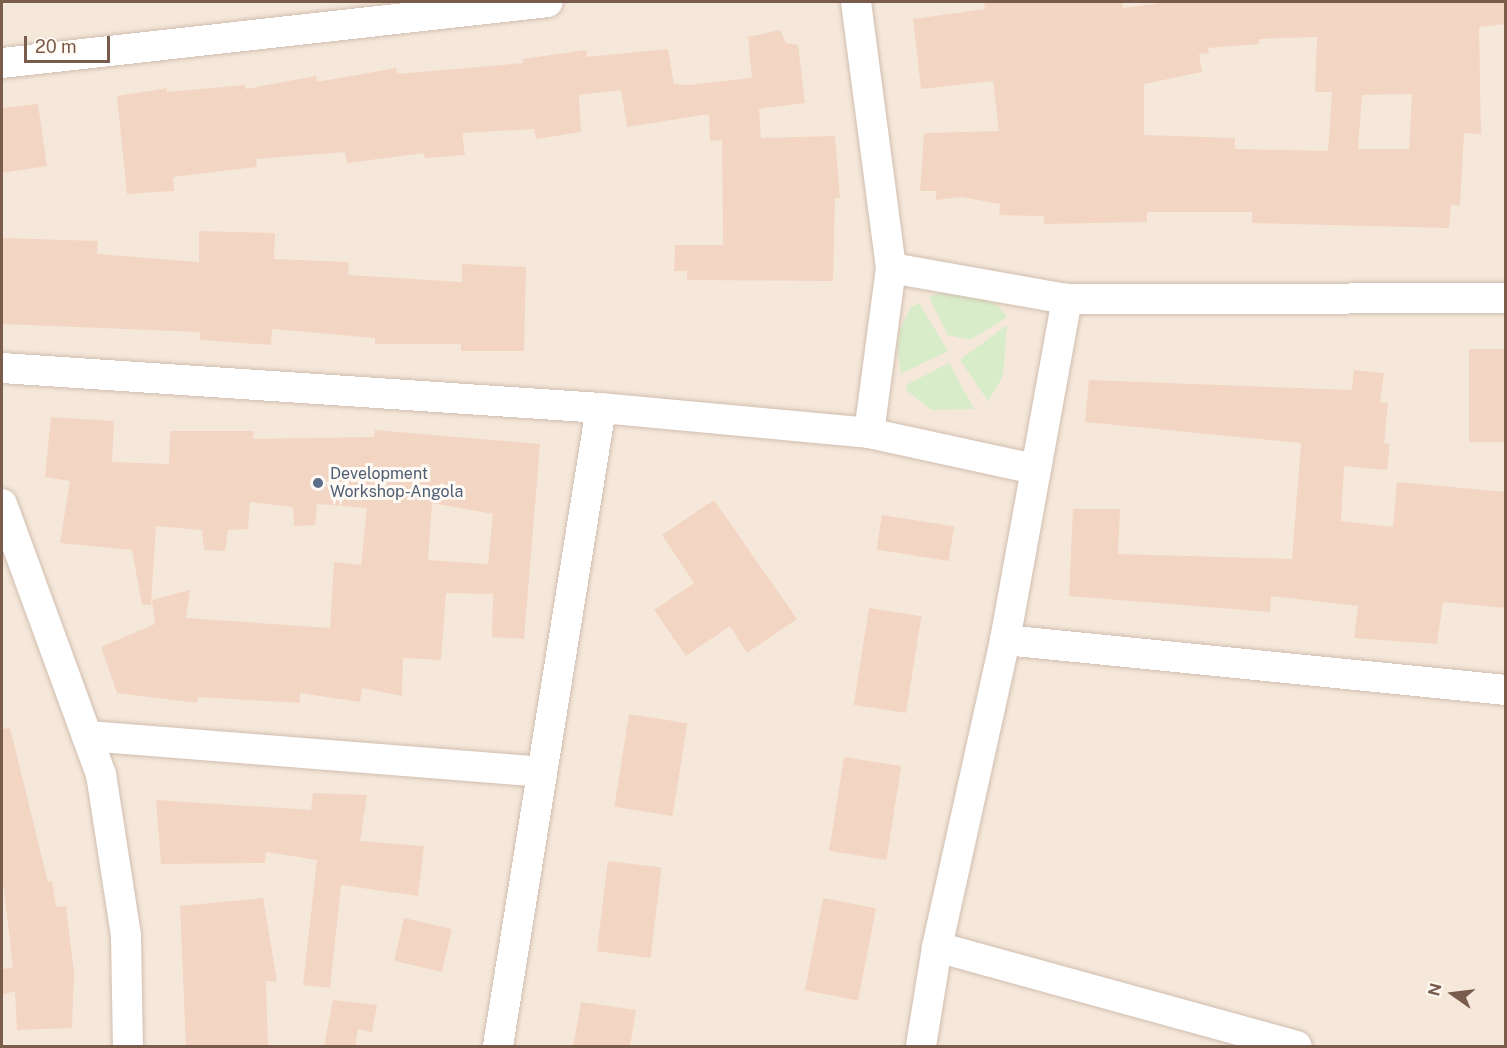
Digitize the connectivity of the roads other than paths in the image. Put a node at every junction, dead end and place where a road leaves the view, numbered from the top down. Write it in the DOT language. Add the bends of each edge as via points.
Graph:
graph roads {
  1 [pos="548,2"];
  2 [pos="856,2"];
  3 [pos="2,63"];
  4 [pos="891,268"];
  5 [pos="1067,298"];
  6 [pos="1506,298"];
  7 [pos="2,368"];
  8 [pos="601,408"];
  9 [pos="869,433"];
  10 [pos="1034,469"];
  11 [pos="2,504"];
  12 [pos="1005,640"];
  13 [pos="1506,690"];
  14 [pos="87,736"];
  15 [pos="542,772"];
  16 [pos="937,947"];
  17 [pos="128,1047"];
  18 [pos="498,1047"];
  19 [pos="921,1047"];
  20 [pos="1297,1047"];
  1 -- 3 [label="street"];
  2 -- 4 [label="street"];
  4 -- 5 [label="street"];
  4 -- 9 [label="street"];
  5 -- 6 [label="street"];
  5 -- 10 [label="street"];
  7 -- 8 [label="street"];
  8 -- 9 [label="street"];
  8 -- 15 [label="street"];
  9 -- 10 [label="street"];
  10 -- 12 [label="street"];
  11 -- 14 [label="street"];
  12 -- 13 [label="street"];
  12 -- 16 [label="street"];
  14 -- 15 [label="street"];
  14 -- 17 [label="street" via="101,774 126,936"];
  15 -- 18 [label="street"];
  16 -- 19 [label="street"];
  16 -- 20 [label="street"];
}
